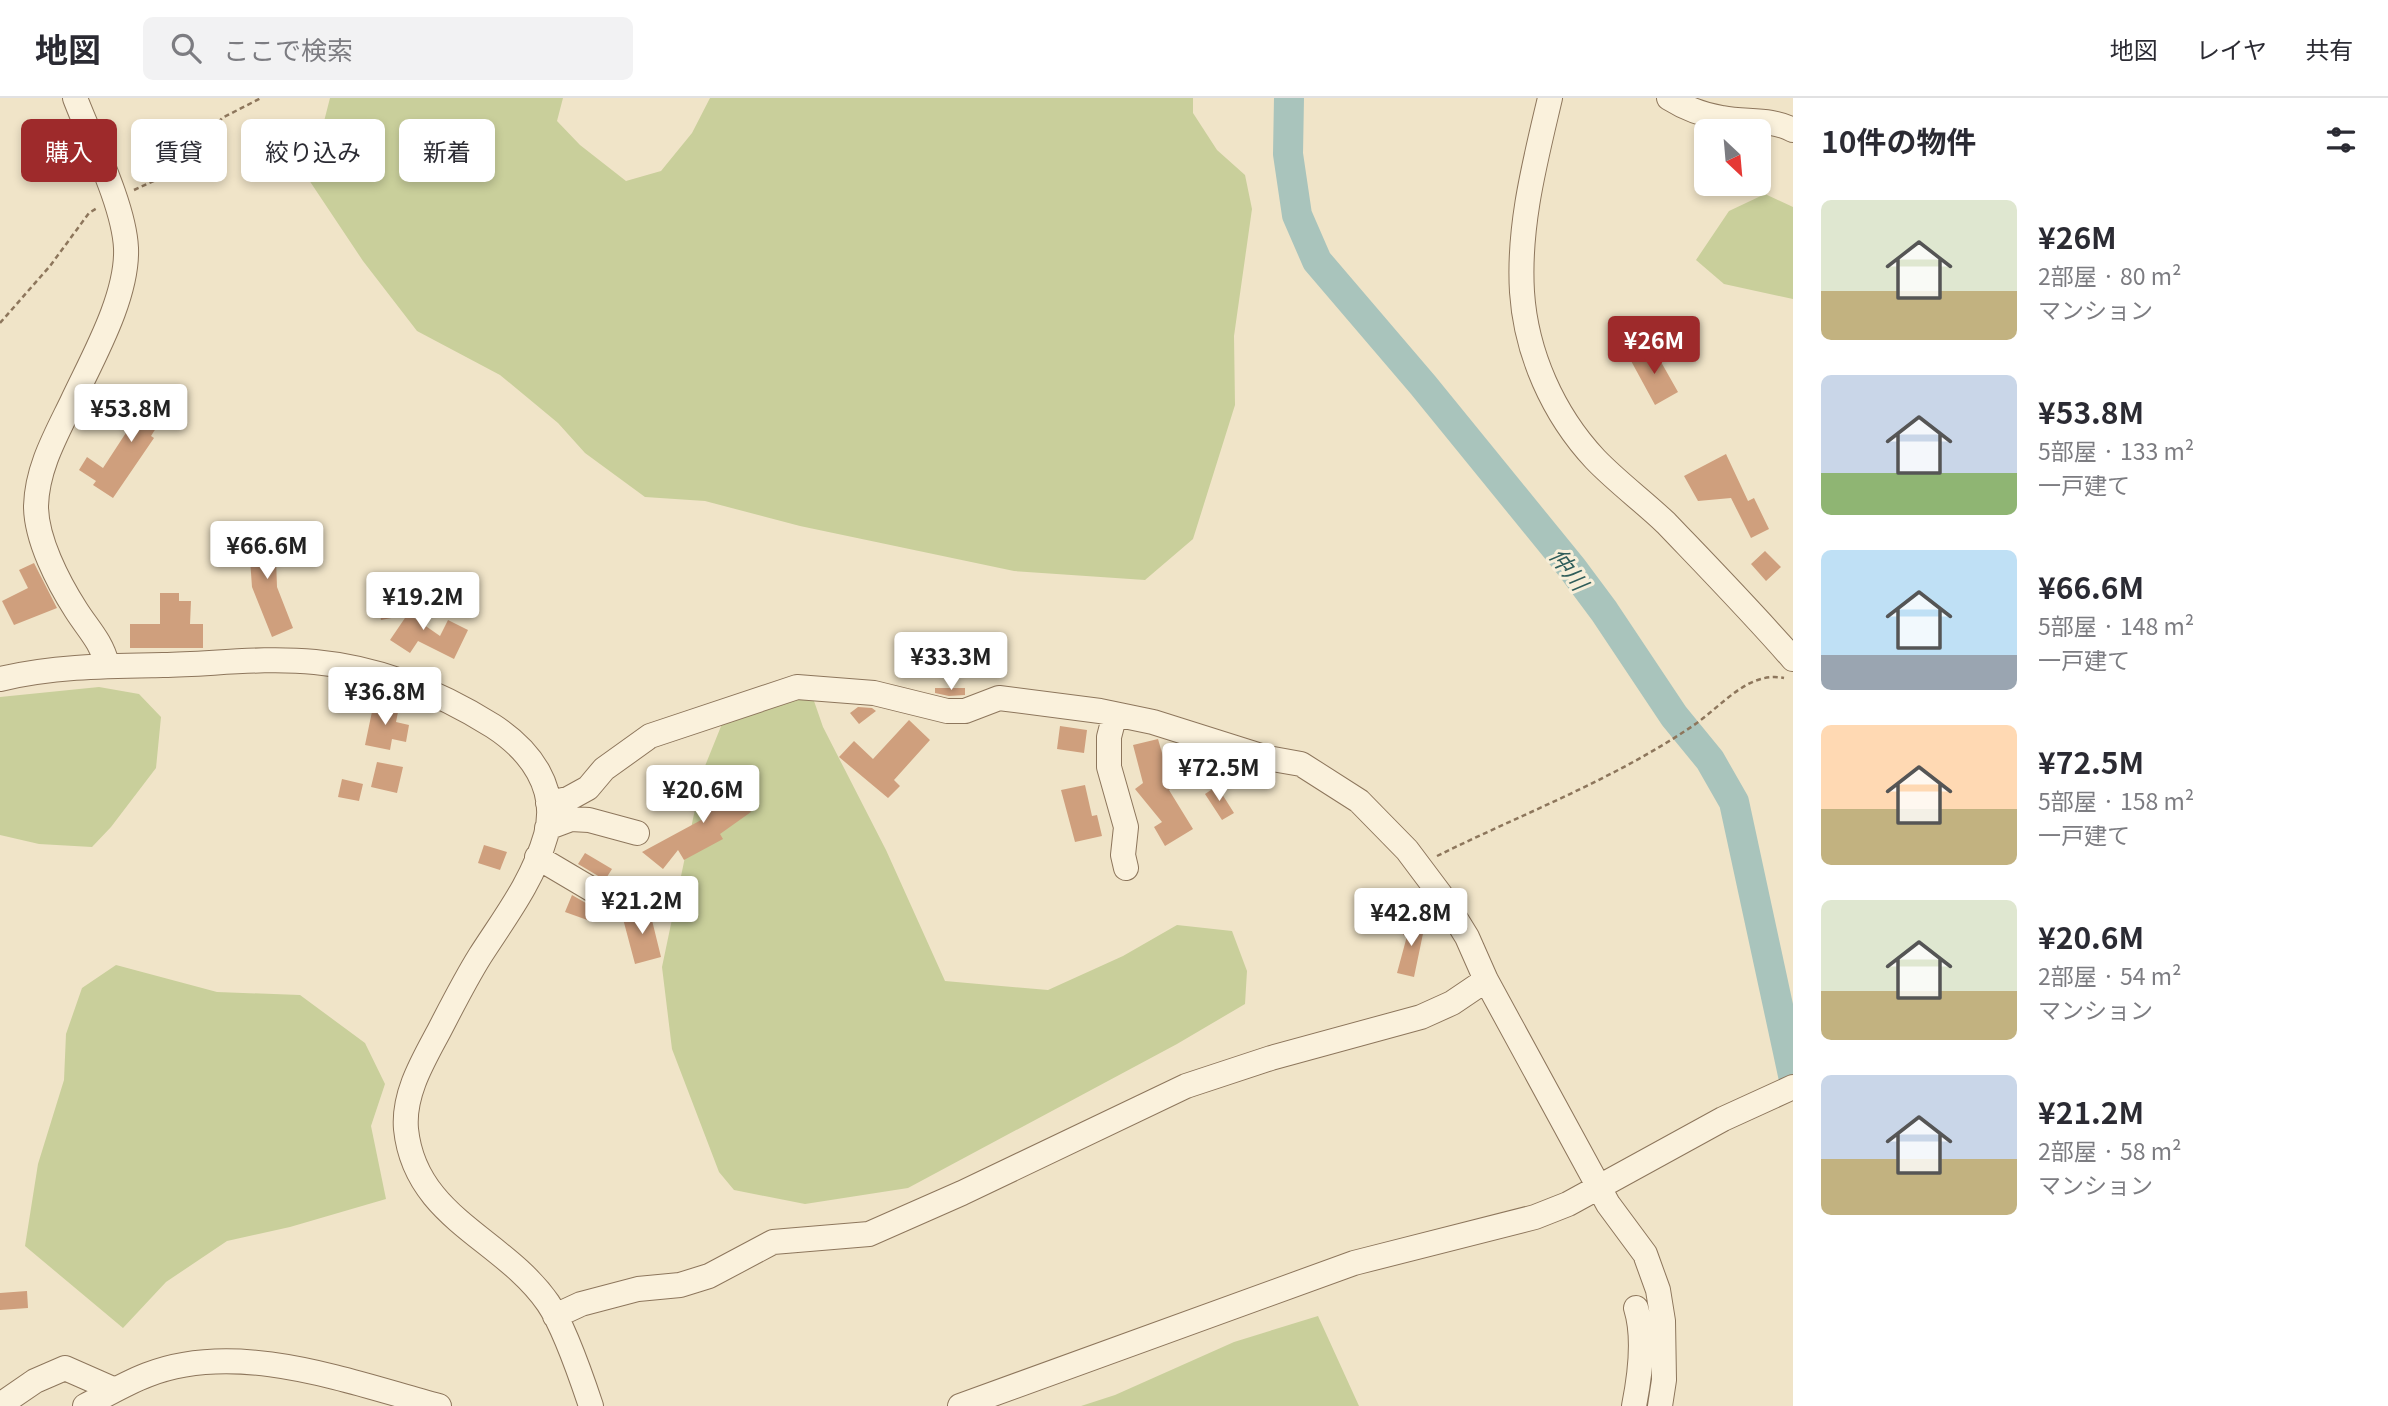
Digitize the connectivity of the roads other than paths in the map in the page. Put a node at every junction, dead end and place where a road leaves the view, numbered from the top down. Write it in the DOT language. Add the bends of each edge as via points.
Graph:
graph roads {
  1 [pos="75,98"];
  2 [pos="1550,98"];
  3 [pos="1669,98"];
  4 [pos="1793,130"];
  5 [pos="1792,657"];
  6 [pos="107,664"];
  7 [pos="0,679"];
  8 [pos="1115,714"];
  9 [pos="548,803"];
  10 [pos="547,828"];
  11 [pos="637,833"];
  12 [pos="537,857"];
  13 [pos="1126,868"];
  14 [pos="613,902"];
  15 [pos="1486,980"];
  16 [pos="1782,1092"];
  17 [pos="1599,1188"];
  18 [pos="1636,1308"];
  19 [pos="555,1315"];
  20 [pos="115,1390"];
  21 [pos="0,1405"];
  22 [pos="85,1406"];
  23 [pos="439,1406"];
  24 [pos="591,1406"];
  25 [pos="960,1406"];
  26 [pos="1634,1406"];
  27 [pos="1660,1406"];
  1 -- 6 [label="street" via="123,224 126,250 111,315 44,464 36,509 55,570 76,610 98,638"];
  2 -- 5 [label="street" via="1524,216 1521,264 1527,329 1550,397 1595,459 1749,607"];
  3 -- 4 [label="street" via="1700,113 1778,122"];
  6 -- 7 [label="street" via="45,669"];
  6 -- 9 [label="street" via="315,662 367,671 418,687 471,712 519,743 537,768"];
  8 -- 9 [label="street" via="999,698 965,711 947,710 874,693 797,687 650,736 604,769 588,788"];
  8 -- 13 [label="street" via="1109,767 1126,827"];
  8 -- 15 [label="street" via="1301,764 1359,802 1421,870 1467,937"];
  9 -- 10 [label="street"];
  10 -- 11 [label="street" via="589,820"];
  10 -- 12 [label="street"];
  12 -- 14 [label="street"];
  12 -- 19 [label="street" via="521,895 478,959 416,1074 405,1125 422,1180 443,1208 520,1272"];
  15 -- 17 [label="street"];
  15 -- 19 [label="street" via="1421,1017 1186,1086 869,1234 773,1242 709,1276 680,1285 638,1289"];
  16 -- 17 [label="street"];
  17 -- 25 [label="street" via="1512,1225 1399,1250 1284,1286"];
  17 -- 27 [label="street" via="1645,1254 1658,1290 1665,1345"];
  18 -- 26 [label="street" via="1639,1383"];
  19 -- 24 [label="street"];
  20 -- 21 [label="street" via="65,1368 35,1381"];
  20 -- 22 [label="street"];
  20 -- 23 [label="street" via="149,1374 227,1359 261,1362"];
}
